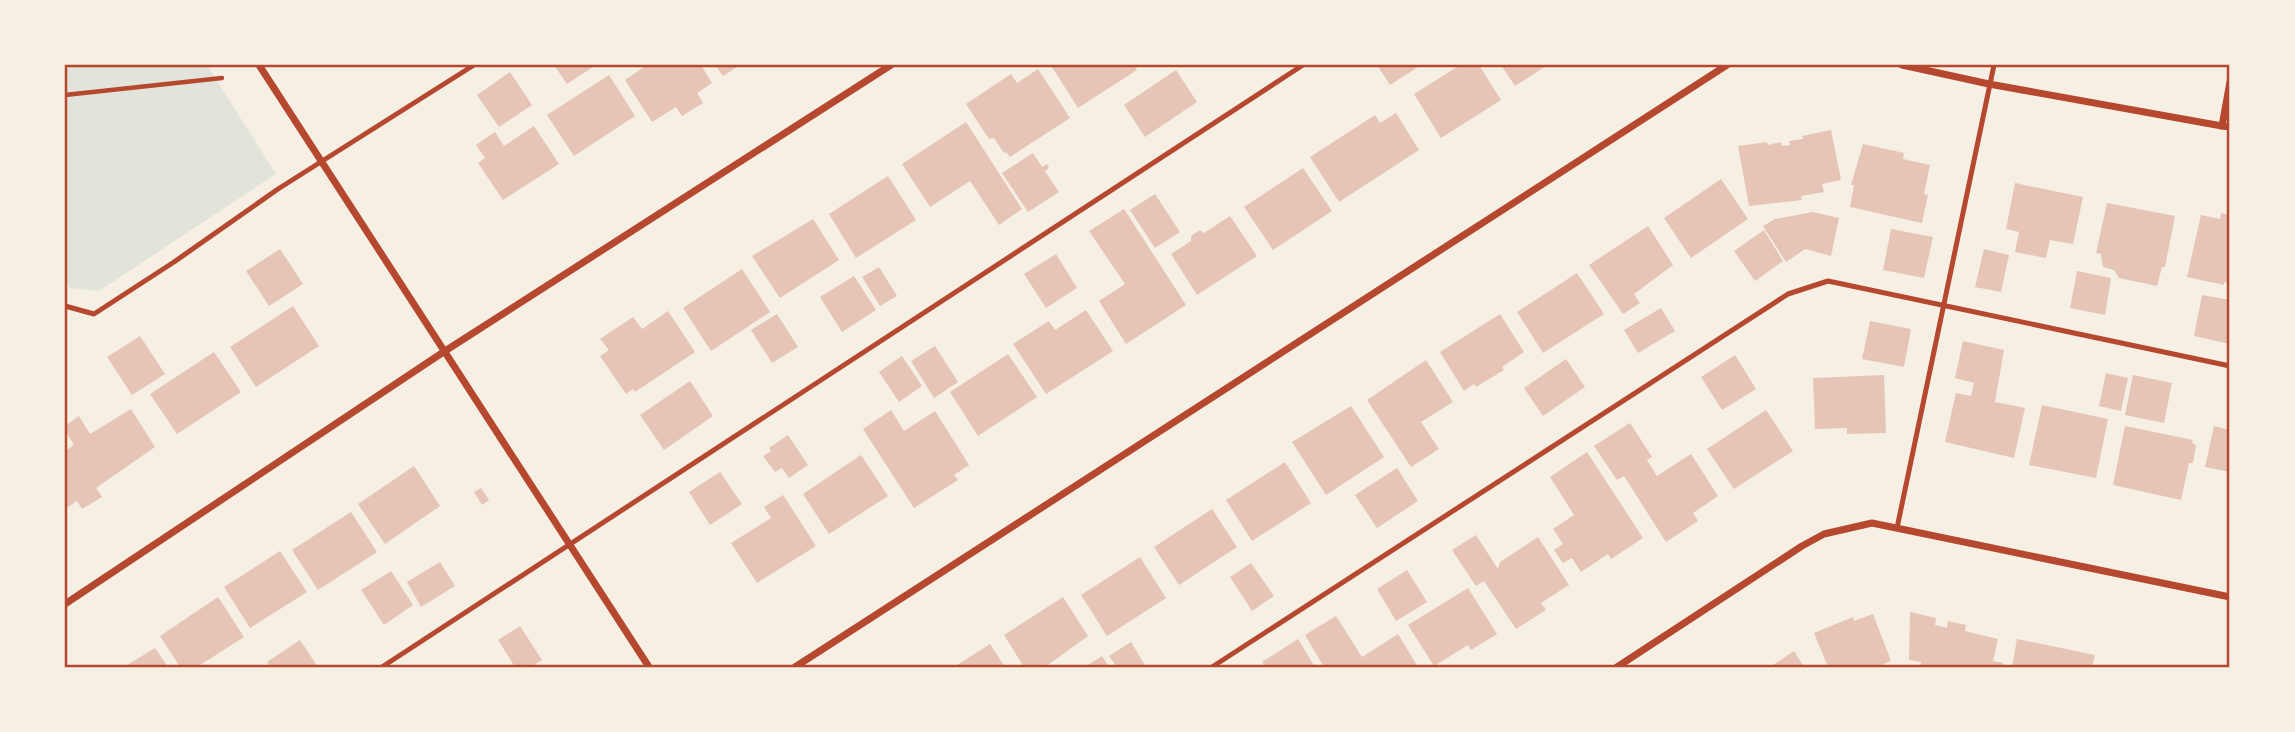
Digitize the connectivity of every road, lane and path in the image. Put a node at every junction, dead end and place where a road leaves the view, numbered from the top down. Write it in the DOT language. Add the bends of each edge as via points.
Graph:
graph roads {
  1 [pos="259,65"];
  2 [pos="474,65"];
  3 [pos="891,65"];
  4 [pos="1303,65"];
  5 [pos="1727,65"];
  6 [pos="1902,65"];
  7 [pos="1994,65"];
  8 [pos="222,78"];
  9 [pos="2230,82"];
  10 [pos="1989,84"];
  11 [pos="65,95"];
  12 [pos="2226,126"];
  13 [pos="322,162"];
  14 [pos="1943,304"];
  15 [pos="65,306"];
  16 [pos="446,351"];
  17 [pos="2230,366"];
  18 [pos="1897,528"];
  19 [pos="569,544"];
  20 [pos="2230,597"];
  21 [pos="65,604"];
  22 [pos="382,667"];
  23 [pos="649,667"];
  24 [pos="795,667"];
  25 [pos="1212,667"];
  26 [pos="1617,667"];
  1 -- 13 [label="street"];
  2 -- 13 [label="lane"];
  3 -- 16 [label="street"];
  4 -- 19 [label="lane"];
  5 -- 24 [label="street"];
  6 -- 10 [label="street"];
  7 -- 10 [label="lane"];
  8 -- 11 [label="path"];
  9 -- 12 [label="street"];
  10 -- 12 [label="street"];
  10 -- 14 [label="lane"];
  13 -- 15 [label="lane" via="94,314"];
  13 -- 16 [label="street"];
  14 -- 17 [label="lane"];
  14 -- 18 [label="lane"];
  14 -- 25 [label="lane" via="1828,281 1788,294"];
  16 -- 19 [label="street"];
  16 -- 21 [label="street"];
  18 -- 20 [label="street"];
  18 -- 26 [label="street" via="1872,523 1824,534"];
  19 -- 22 [label="lane"];
  19 -- 23 [label="street"];
}
